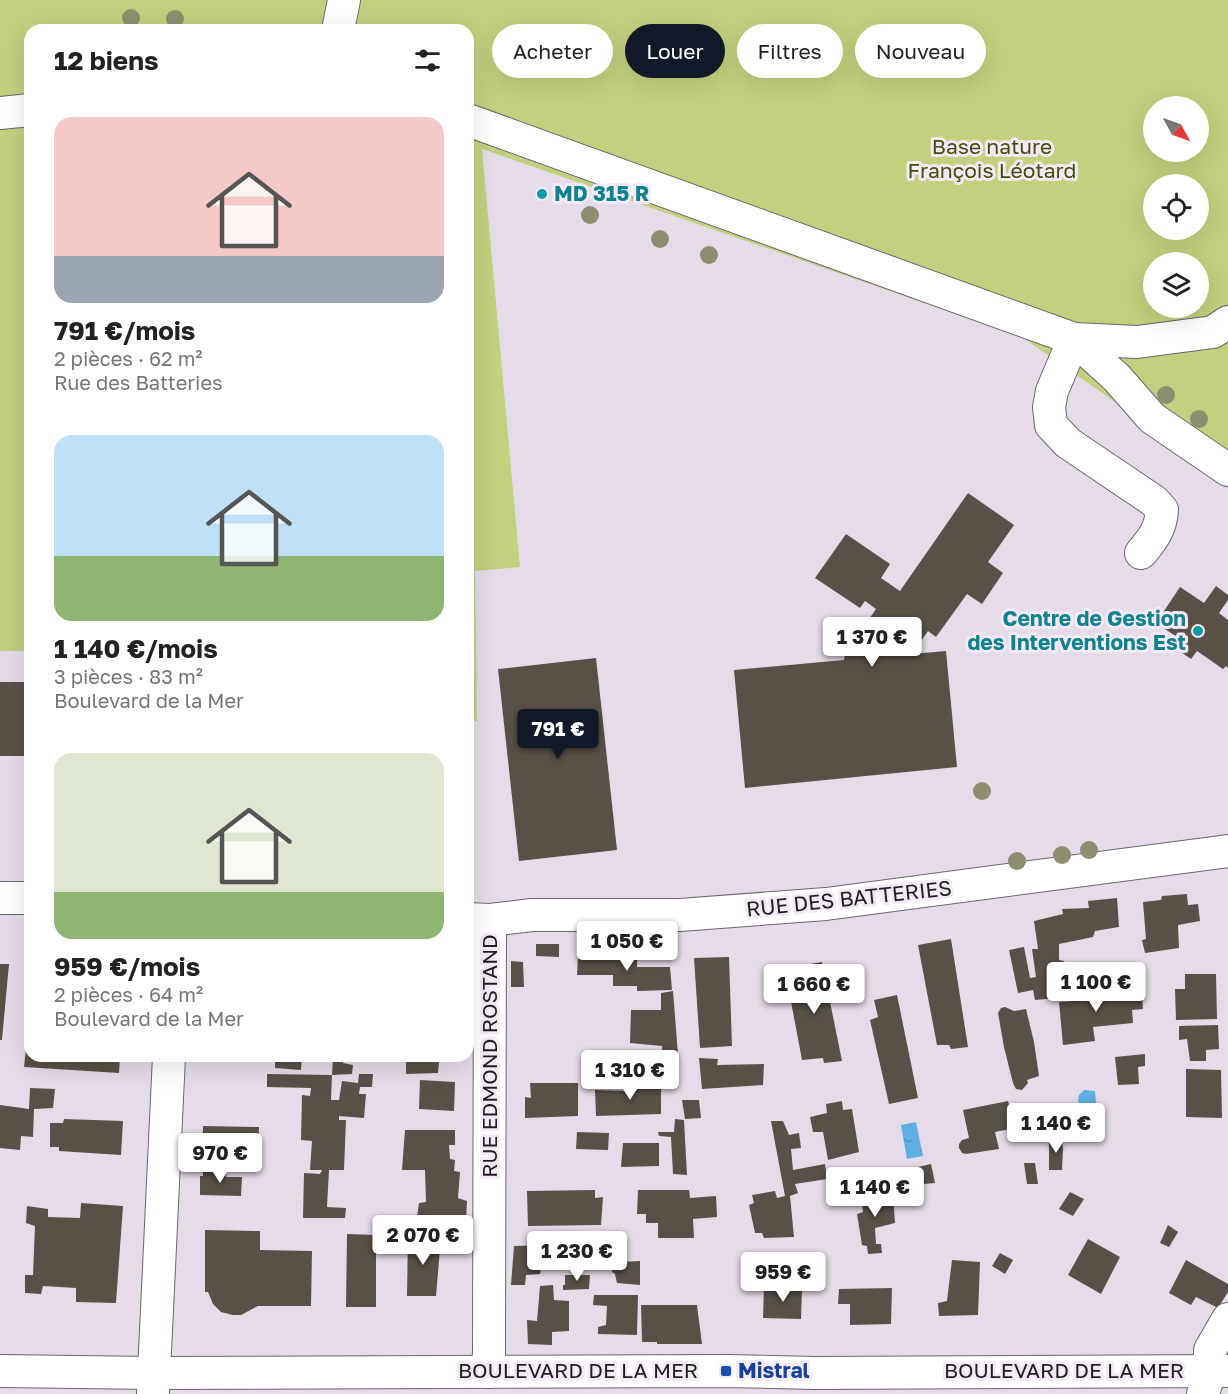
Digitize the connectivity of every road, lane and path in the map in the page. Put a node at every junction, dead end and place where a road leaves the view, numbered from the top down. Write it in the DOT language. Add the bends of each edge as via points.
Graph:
graph roads {
  1 [pos="344,0"];
  2 [pos="339,24"];
  3 [pos="24,111"];
  4 [pos="0,113"];
  5 [pos="474,122"];
  6 [pos="1228,322"];
  7 [pos="1074,339"];
  8 [pos="1228,470"];
  9 [pos="1141,553"];
  10 [pos="1228,850"];
  11 [pos="0,898"];
  12 [pos="24,898"];
  13 [pos="479,920"];
  14 [pos="168,1062"];
  15 [pos="1228,1319"];
  16 [pos="0,1371"];
  17 [pos="488,1372"];
  18 [pos="1214,1378"];
  19 [pos="153,1383"];
  20 [pos="815,1383"];
  1 -- 2 [label="street"];
  3 -- 4 [label="street"];
  5 -- 7 [label="street"];
  6 -- 7 [label="street" via="1213,332 1137,342"];
  7 -- 8 [label="street" via="1117,378 1152,418"];
  7 -- 9 [label="street" via="1052,391 1051,426 1068,443 1162,510 1155,537"];
  10 -- 13 [label="street, RUE DES BATTERIES" via="826,904 680,915 532,915"];
  11 -- 12 [label="street"];
  13 -- 17 [label="street, RUE EDMOND ROSTAND"];
  14 -- 19 [label="street"];
  15 -- 18 [label="street" via="1210,1350"];
  16 -- 19 [label="street, BOULEVARD DE LA MER"];
  17 -- 19 [label="street, BOULEVARD DE LA MER"];
  17 -- 20 [label="street, BOULEVARD DE LA MER" via="726,1371"];
  18 -- 20 [label="street, BOULEVARD DE LA MER"];
}
